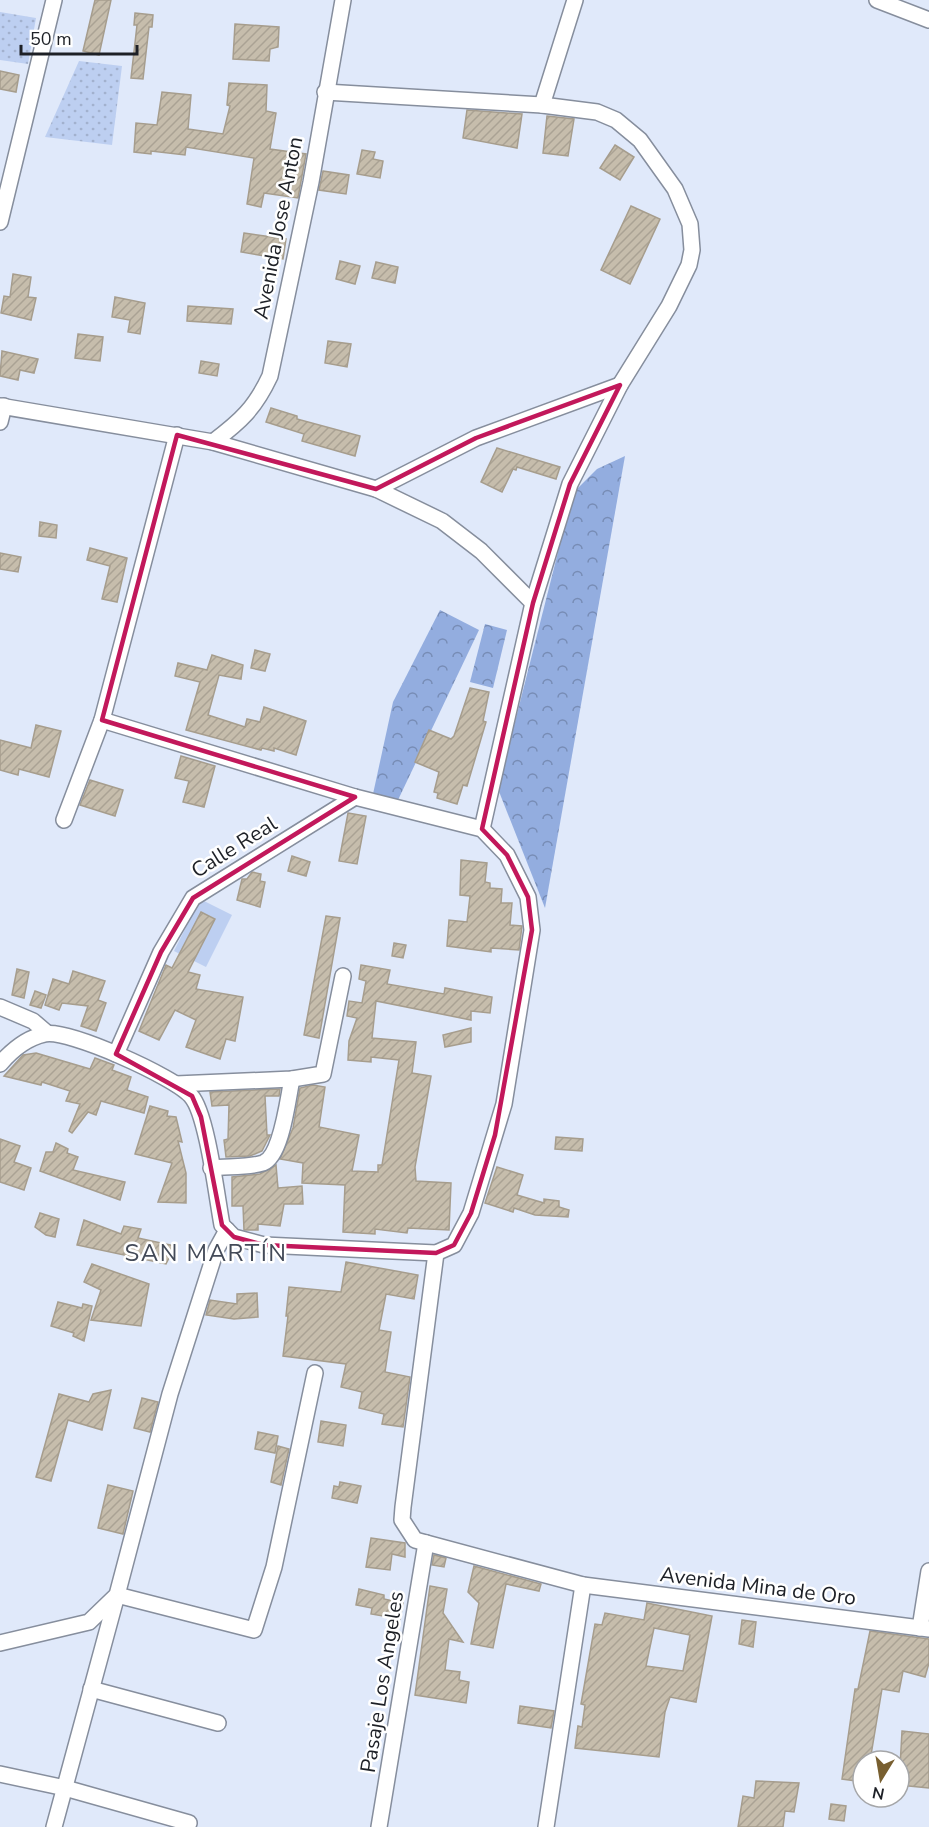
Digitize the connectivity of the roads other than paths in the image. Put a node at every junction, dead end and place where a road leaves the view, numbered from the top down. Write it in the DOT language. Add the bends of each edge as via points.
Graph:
graph roads {
  1 [pos="54,0"];
  2 [pos="343,0"];
  3 [pos="575,0"];
  4 [pos="877,0"];
  5 [pos="929,20"];
  6 [pos="325,92"];
  7 [pos="542,105"];
  8 [pos="0,222"];
  9 [pos="620,385"];
  10 [pos="2,406"];
  11 [pos="0,422"];
  12 [pos="177,435"];
  13 [pos="213,442"];
  14 [pos="376,489"];
  15 [pos="533,603"];
  16 [pos="102,720"];
  17 [pos="354,797"];
  18 [pos="64,820"];
  19 [pos="482,829"];
  20 [pos="343,976"];
  21 [pos="0,1007"];
  22 [pos="47,1034"];
  23 [pos="116,1054"];
  24 [pos="0,1065"];
  25 [pos="292,1079"];
  26 [pos="176,1084"];
  27 [pos="211,1168"];
  28 [pos="227,1230"];
  29 [pos="436,1253"];
  30 [pos="315,1373"];
  31 [pos="426,1544"];
  32 [pos="929,1571"];
  33 [pos="583,1586"];
  34 [pos="117,1595"];
  35 [pos="925,1628"];
  36 [pos="0,1643"];
  37 [pos="91,1689"];
  38 [pos="218,1722"];
  39 [pos="0,1774"];
  40 [pos="65,1788"];
  41 [pos="189,1823"];
  42 [pos="54,1827"];
  43 [pos="380,1827"];
  44 [pos="546,1827"];
  1 -- 8 [label="street"];
  2 -- 6 [label="street, Avenida Jose Anton"];
  3 -- 7 [label="street"];
  4 -- 5 [label="street"];
  6 -- 7 [label="street"];
  6 -- 13 [label="street, Avenida Jose Anton" via="311,182 270,376 258,402"];
  7 -- 9 [label="street" via="597,112 616,120 640,140 665,173 690,224 689,265 669,306"];
  9 -- 14 [label="street" via="476,438"];
  9 -- 15 [label="street" via="570,484"];
  10 -- 11 [label="street"];
  10 -- 12 [label="street"];
  12 -- 13 [label="street"];
  12 -- 16 [label="street"];
  13 -- 14 [label="street"];
  14 -- 15 [label="street" via="442,521 481,551"];
  15 -- 19 [label="street"];
  16 -- 17 [label="street"];
  16 -- 18 [label="street"];
  17 -- 19 [label="street"];
  17 -- 23 [label="street, Calle Real" via="193,898 160,952"];
  19 -- 29 [label="street" via="507,855 528,897 532,930 504,1104 495,1135 471,1213 454,1245"];
  20 -- 25 [label="street" via="323,1074"];
  21 -- 22 [label="street" via="33,1021"];
  22 -- 23 [label="street" via="69,1036"];
  22 -- 24 [label="street" via="26,1041"];
  23 -- 26 [label="street"];
  25 -- 26 [label="street"];
  25 -- 27 [label="street" via="271,1157 264,1162"];
  26 -- 27 [label="street" via="192,1096 201,1117"];
  27 -- 28 [label="street" via="222,1225"];
  28 -- 29 [label="street" via="234,1237 264,1245"];
  28 -- 34 [label="street" via="213,1259 170,1394"];
  29 -- 31 [label="street, Avenida Mina de Oro" via="402,1520 415,1540"];
  30 -- 34 [label="street" via="274,1567 254,1630"];
  31 -- 33 [label="street, Avenida Mina de Oro"];
  31 -- 43 [label="street, Pasaje Los Angeles"];
  32 -- 35 [label="street"];
  33 -- 35 [label="street, Avenida Mina de Oro"];
  33 -- 44 [label="street"];
  34 -- 36 [label="street" via="89,1622"];
  34 -- 37 [label="street"];
  37 -- 38 [label="street"];
  37 -- 40 [label="street"];
  39 -- 40 [label="street"];
  40 -- 41 [label="street"];
  40 -- 42 [label="street"];
}
